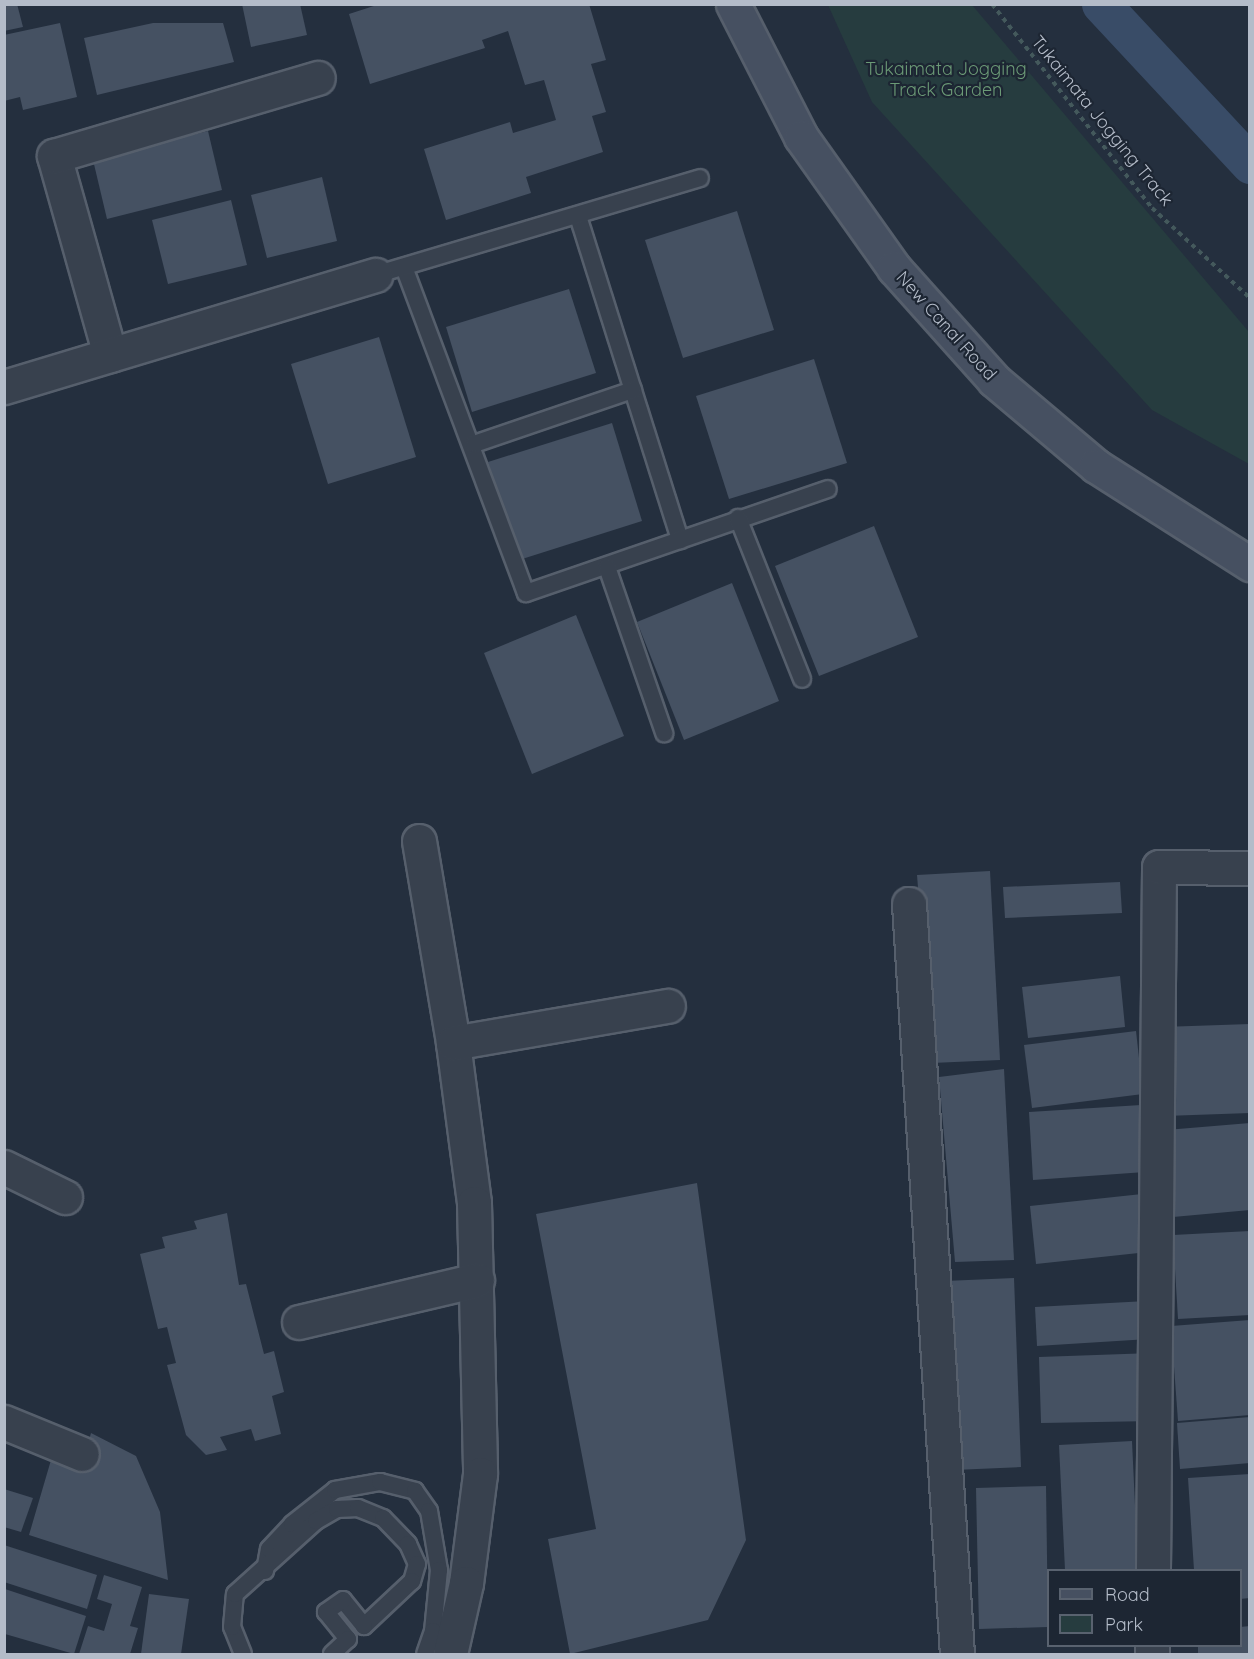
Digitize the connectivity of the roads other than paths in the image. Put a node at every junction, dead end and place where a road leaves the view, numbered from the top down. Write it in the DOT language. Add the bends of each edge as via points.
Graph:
graph roads {
  1 [pos="733,4"];
  2 [pos="318,78"];
  3 [pos="700,178"];
  4 [pos="578,216"];
  5 [pos="390,271"];
  6 [pos="110,355"];
  7 [pos="4,387"];
  8 [pos="633,390"];
  9 [pos="474,444"];
  10 [pos="828,489"];
  11 [pos="738,518"];
  12 [pos="680,540"];
  13 [pos="1250,564"];
  14 [pos="607,567"];
  15 [pos="802,679"];
  16 [pos="664,733"];
  17 [pos="419,841"];
  18 [pos="1250,868"];
  19 [pos="909,904"];
  20 [pos="668,1006"];
  21 [pos="453,1043"];
  22 [pos="4,1167"];
  23 [pos="65,1197"];
  24 [pos="477,1280"];
  25 [pos="299,1322"];
  26 [pos="4,1422"];
  27 [pos="82,1454"];
  28 [pos="1153,1569"];
  29 [pos="265,1571"];
  30 [pos="243,1654"];
  31 [pos="332,1654"];
  32 [pos="425,1654"];
  33 [pos="450,1654"];
  34 [pos="957,1654"];
  1 -- 13 [label="street, New Canal Road" via="801,137 894,268 994,380 1096,466"];
  2 -- 6 [label="street" via="54,156"];
  3 -- 4 [label="lane"];
  4 -- 5 [label="lane"];
  4 -- 8 [label="lane"];
  5 -- 6 [label="street"];
  5 -- 9 [label="lane"];
  6 -- 7 [label="street"];
  8 -- 9 [label="lane"];
  8 -- 12 [label="lane"];
  9 -- 14 [label="lane" via="526,592"];
  10 -- 11 [label="lane"];
  11 -- 12 [label="lane"];
  11 -- 15 [label="lane"];
  12 -- 14 [label="lane"];
  14 -- 16 [label="lane"];
  17 -- 21 [label="street"];
  18 -- 28 [label="street" via="1159,867"];
  19 -- 34 [label="street"];
  20 -- 21 [label="street"];
  21 -- 24 [label="street" via="474,1203"];
  22 -- 23 [label="street"];
  24 -- 25 [label="street"];
  24 -- 33 [label="street" via="480,1474 466,1584"];
  26 -- 27 [label="street"];
  29 -- 30 [label="lane" via="235,1594 232,1627"];
  29 -- 31 [label="lane" via="299,1536 337,1509 358,1509 383,1518 408,1544 417,1564 412,1581 382,1612 364,1626 343,1600 326,1612 348,1639"];
  29 -- 32 [label="lane" via="269,1549 292,1524 335,1490 380,1482 415,1491 429,1511 440,1570 434,1631"];
}
